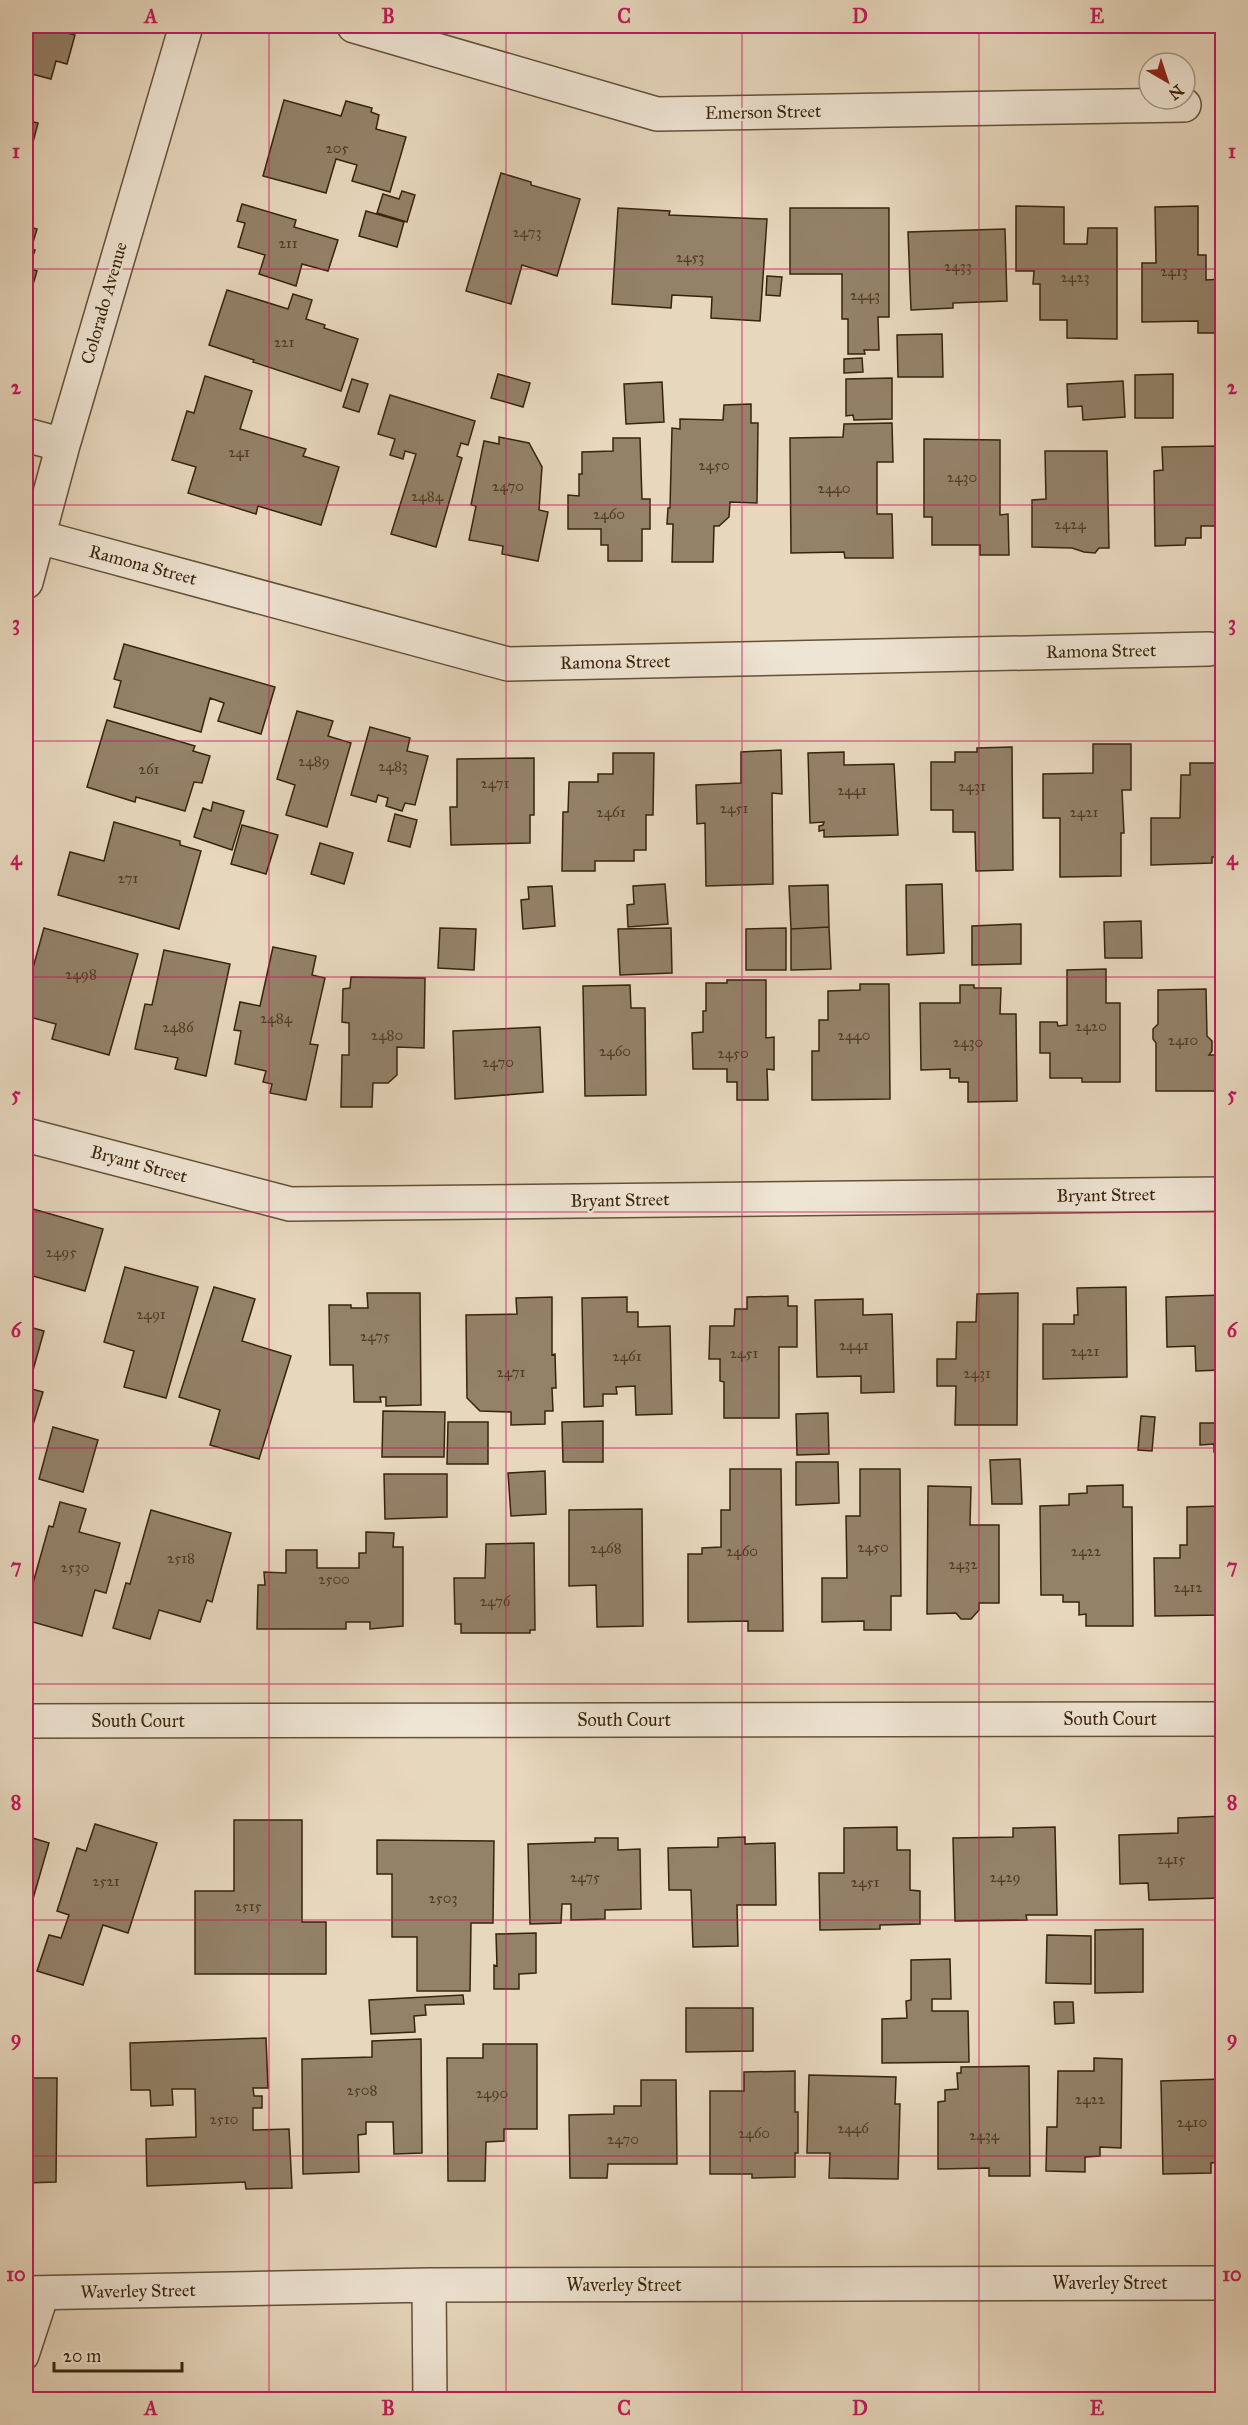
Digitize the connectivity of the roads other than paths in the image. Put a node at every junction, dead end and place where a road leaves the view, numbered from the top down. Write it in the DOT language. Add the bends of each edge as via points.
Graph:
graph roads {
  1 [pos="186,26"];
  2 [pos="354,26"];
  3 [pos="1137,106"];
  4 [pos="26,435"];
  5 [pos="63,445"];
  6 [pos="39,537"];
  7 [pos="26,582"];
  8 [pos="1209,649"];
  9 [pos="26,1135"];
  10 [pos="1222,1194"];
  11 [pos="1222,1719"];
  12 [pos="26,1721"];
  13 [pos="1222,2283"];
  14 [pos="429,2285"];
  15 [pos="36,2293"];
  16 [pos="26,2357"];
  17 [pos="430,2400"];
  1 -- 5 [label="street, Colorado Avenue"];
  2 -- 3 [label="street, Emerson Street" via="657,114"];
  4 -- 5 [label="street"];
  5 -- 6 [label="street, Colorado Avenue"];
  6 -- 7 [label="street, Colorado Avenue"];
  6 -- 8 [label="street, Ramona Street" via="508,664"];
  9 -- 10 [label="street, Bryant Street" via="290,1204"];
  11 -- 12 [label="street, South Court"];
  13 -- 14 [label="street, Waverley Street"];
  14 -- 15 [label="street, Waverley Street"];
  14 -- 17 [label="street"];
  15 -- 16 [label="lane"];
}
